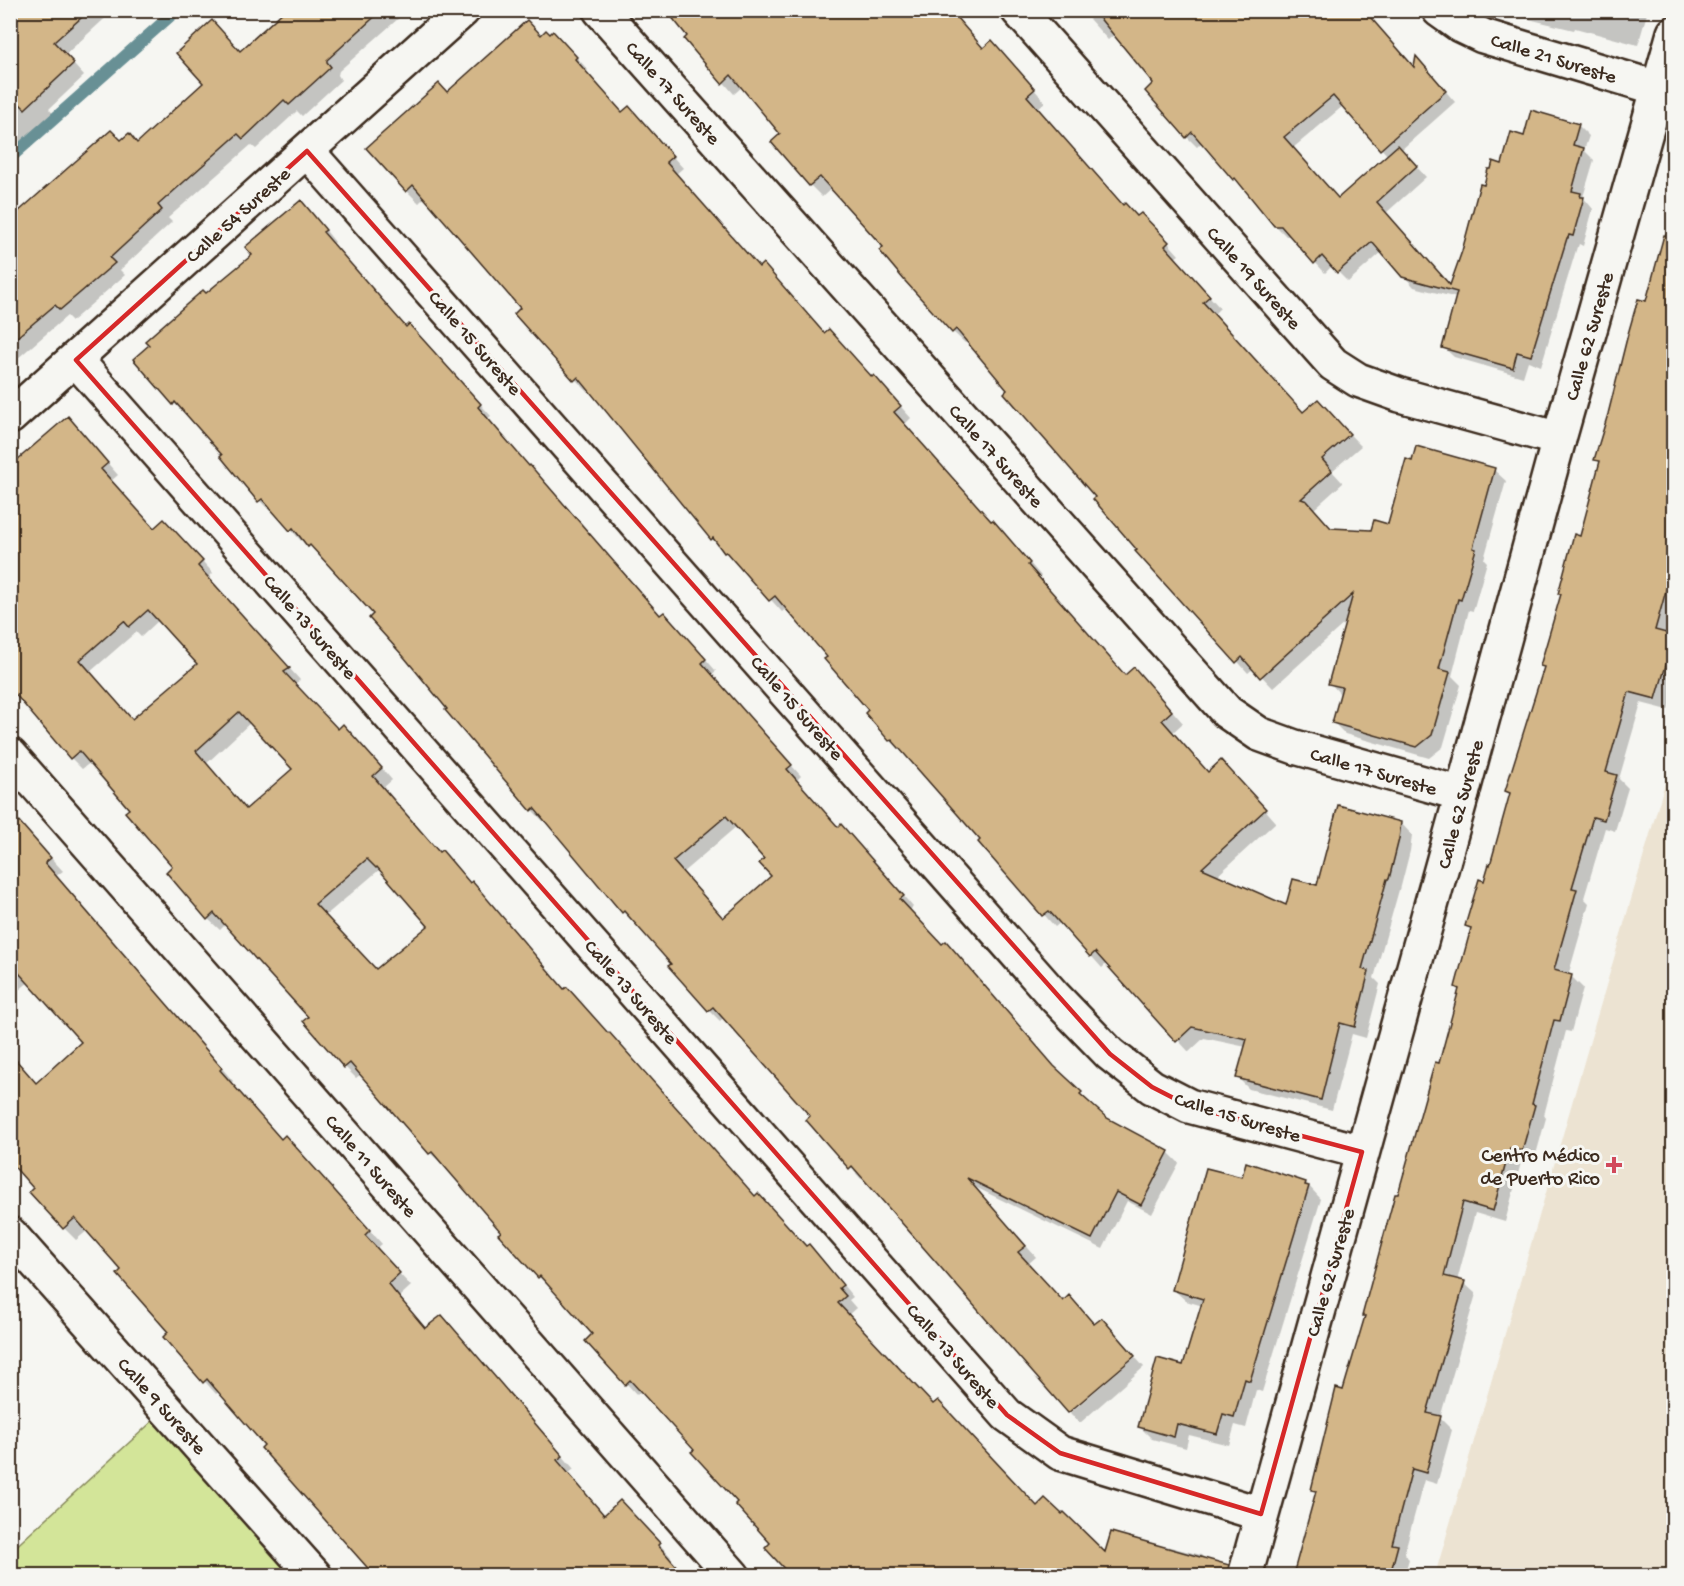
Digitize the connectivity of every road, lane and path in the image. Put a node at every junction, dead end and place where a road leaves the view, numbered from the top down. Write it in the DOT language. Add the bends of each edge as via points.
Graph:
graph roads {
  1 [pos="463,10"];
  2 [pos="600,10"];
  3 [pos="1018,10"];
  4 [pos="1438,10"];
  5 [pos="1674,33"];
  6 [pos="1666,91"];
  7 [pos="307,151"];
  8 [pos="76,360"];
  9 [pos="10,417"];
  10 [pos="1559,439"];
  11 [pos="10,755"];
  12 [pos="1462,794"];
  13 [pos="1362,1152"];
  14 [pos="10,1234"];
  15 [pos="1261,1514"];
  16 [pos="315,1575"];
  17 [pos="733,1575"];
  18 [pos="1245,1575"];
  1 -- 7 [label="street, Calle 54 Sureste"];
  2 -- 12 [label="street, Calle 17 Sureste" via="1227,712 1259,734 1295,747"];
  3 -- 10 [label="street, Calle 19 Sureste" via="1333,364 1358,380 1400,395"];
  4 -- 6 [label="street, Calle 21 Sureste" via="1483,36"];
  5 -- 6 [label="street, Calle 62 Sureste"];
  6 -- 10 [label="street, Calle 62 Sureste"];
  7 -- 8 [label="street, Calle 54 Sureste"];
  7 -- 13 [label="street, Calle 15 Sureste" via="1054,996 1110,1054 1152,1087 1189,1106"];
  8 -- 9 [label="street, Calle 54 Sureste"];
  8 -- 15 [label="street, Calle 13 Sureste" via="1007,1415 1060,1453"];
  10 -- 12 [label="street, Calle 62 Sureste"];
  11 -- 17 [label="street, Calle 11 Sureste"];
  12 -- 13 [label="street, Calle 62 Sureste"];
  13 -- 15 [label="street, Calle 62 Sureste"];
  14 -- 16 [label="street, Calle 9 Sureste"];
  15 -- 18 [label="street, Calle 62 Sureste"];
}
